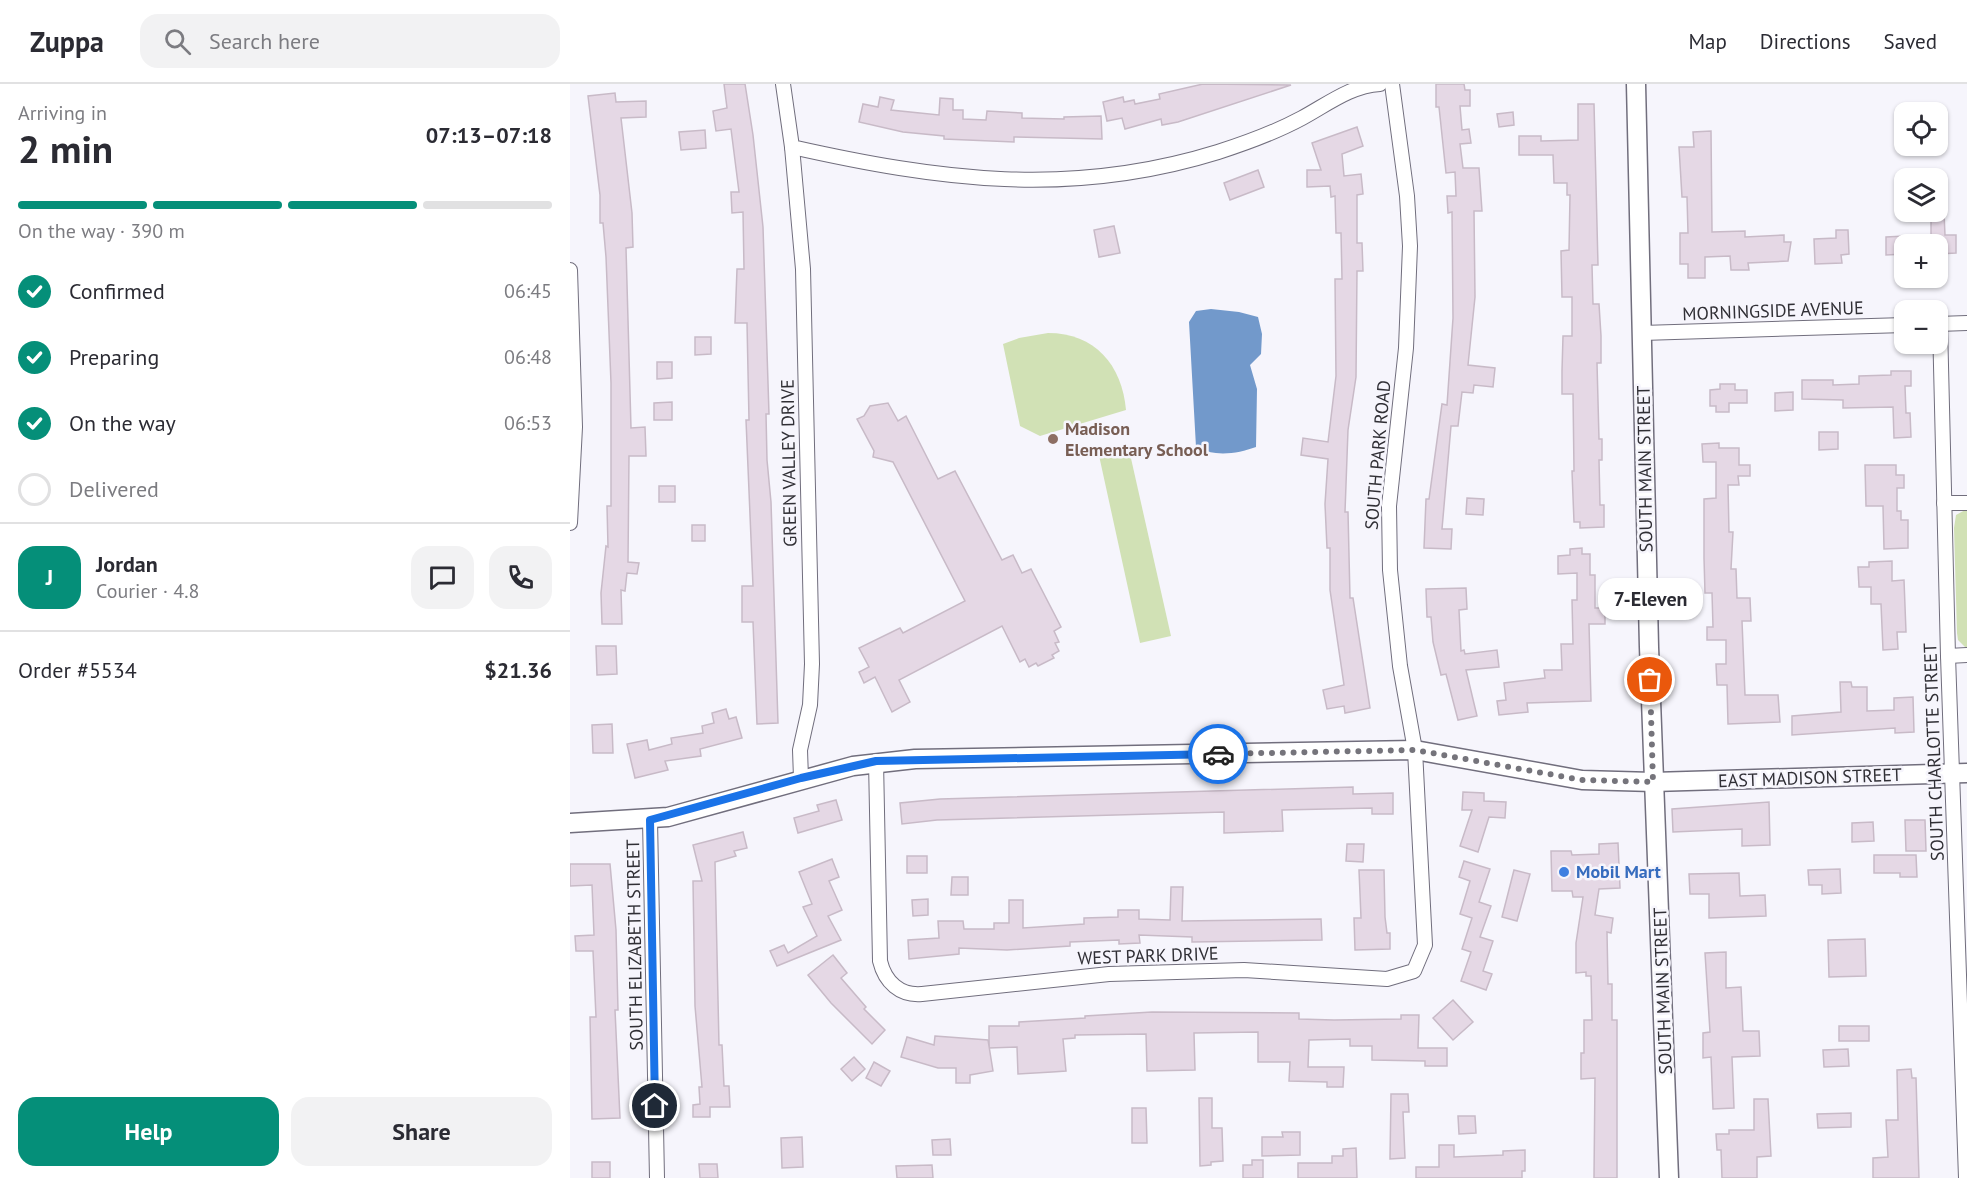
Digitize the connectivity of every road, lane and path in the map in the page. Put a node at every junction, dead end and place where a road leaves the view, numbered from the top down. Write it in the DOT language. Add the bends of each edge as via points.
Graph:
graph roads {
  1 [pos="783,84"];
  2 [pos="1380,84"];
  3 [pos="1392,84"];
  4 [pos="1636,84"];
  5 [pos="792,147"];
  6 [pos="570,270"];
  7 [pos="1967,323"];
  8 [pos="1948,324"];
  9 [pos="1894,325"];
  10 [pos="1642,333"];
  11 [pos="1940,354"];
  12 [pos="1944,503"];
  13 [pos="1967,503"];
  14 [pos="570,523"];
  15 [pos="1967,655"];
  16 [pos="1948,656"];
  17 [pos="1415,750"];
  18 [pos="876,761"];
  19 [pos="1960,774"];
  20 [pos="801,778"];
  21 [pos="1653,782"];
  22 [pos="650,820"];
  23 [pos="570,823"];
  24 [pos="1414,971"];
  25 [pos="657,1178"];
  26 [pos="1668,1178"];
  27 [pos="1966,1178"];
  1 -- 5 [label="street, GREEN VALLEY DRIVE"];
  2 -- 5 [label="street" via="1356,88 1300,119 1218,152 1110,175 1038,181 971,179 888,168"];
  3 -- 17 [label="street, SOUTH PARK ROAD" via="1407,196 1410,300 1388,538 1391,600"];
  4 -- 10 [label="street, SOUTH MAIN STREET"];
  5 -- 20 [label="street, GREEN VALLEY DRIVE" via="803,269 812,664 810,705 800,750"];
  6 -- 14 [label="street" via="575,427"];
  7 -- 8 [label="street"];
  9 -- 10 [label="street, MORNINGSIDE AVENUE"];
  10 -- 21 [label="street, SOUTH MAIN STREET"];
  11 -- 12 [label="street, SOUTH CHARLOTTE STREET"];
  12 -- 13 [label="street"];
  12 -- 16 [label="street, SOUTH CHARLOTTE STREET"];
  15 -- 16 [label="street"];
  16 -- 19 [label="street, SOUTH CHARLOTTE STREET"];
  17 -- 18 [label="street, EAST MADISON STREET"];
  17 -- 21 [label="street, EAST MADISON STREET" via="1582,780"];
  17 -- 24 [label="street, SOUTH PARK ROAD" via="1425,945"];
  18 -- 20 [label="street, EAST MADISON STREET"];
  18 -- 24 [label="street, WEST PARK DRIVE" via="880,961 891,985 912,995 1109,974 1244,970 1387,979"];
  19 -- 21 [label="street, EAST MADISON STREET"];
  19 -- 27 [label="street, SOUTH CHARLOTTE STREET"];
  20 -- 22 [label="street, EAST MADISON STREET"];
  21 -- 26 [label="street, SOUTH MAIN STREET"];
  22 -- 23 [label="street, EAST MADISON STREET"];
  22 -- 25 [label="street, SOUTH ELIZABETH STREET"];
}
